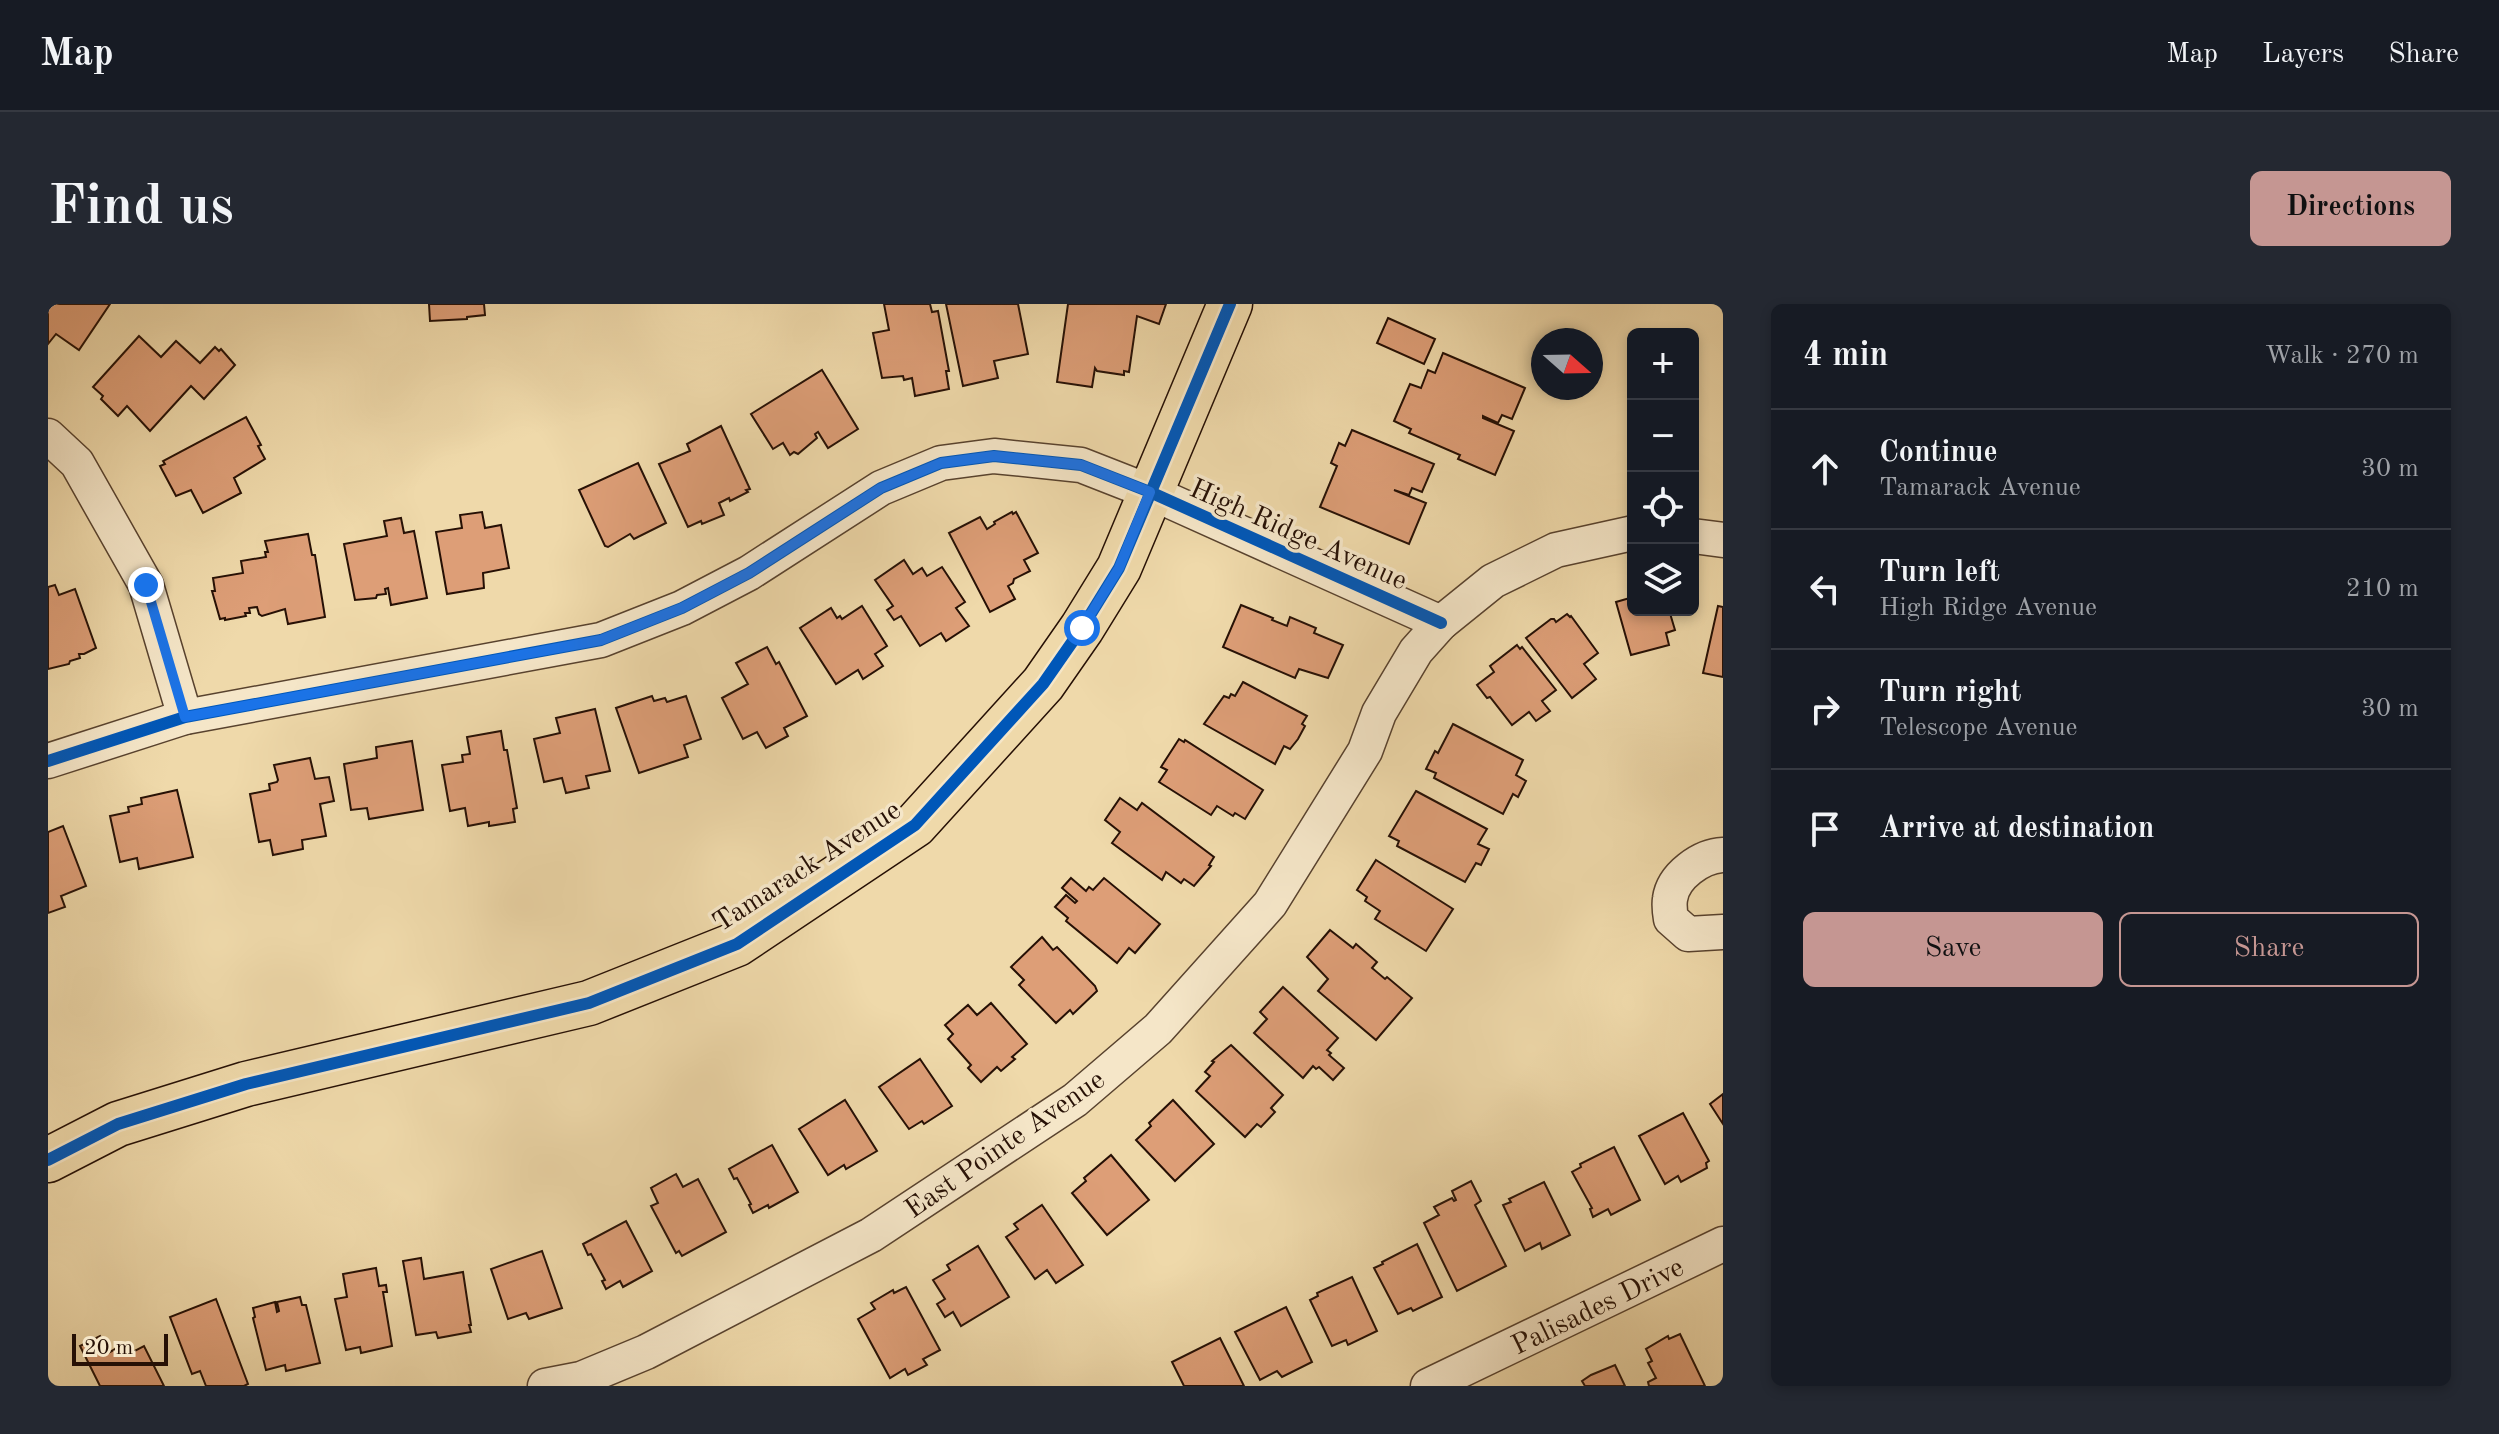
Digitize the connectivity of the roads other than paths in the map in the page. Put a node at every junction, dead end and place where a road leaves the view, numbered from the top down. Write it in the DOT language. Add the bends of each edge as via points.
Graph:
graph roads {
  1 [pos="1230,304"];
  2 [pos="48,436"];
  3 [pos="1150,492"];
  4 [pos="1627,534"];
  5 [pos="1699,537"];
  6 [pos="1723,540"];
  7 [pos="1441,623"];
  8 [pos="185,717"];
  9 [pos="48,761"];
  10 [pos="1723,855"];
  11 [pos="1723,932"];
  12 [pos="48,1160"];
  13 [pos="1723,1244"];
  14 [pos="545,1386"];
  15 [pos="1428,1386"];
  1 -- 3 [label="main road, Tamarack Avenue"];
  2 -- 8 [label="street" via="77,463 146,585"];
  3 -- 7 [label="street, High Ridge Avenue"];
  3 -- 8 [label="street, High Ridge Avenue" via="1081,465 994,456 941,463 881,488 696,601 601,640"];
  3 -- 12 [label="main road, Tamarack Avenue" via="1119,568 1082,628 1043,684 926,814 737,944 589,1003 246,1084 118,1124"];
  4 -- 7 [label="street, East Pointe Avenue" via="1556,550 1493,581"];
  5 -- 6 [label="street"];
  7 -- 14 [label="street, East Pointe Avenue" via="1416,651 1379,713 1365,751 1270,904 1158,1029 1075,1100 871,1235 646,1352 581,1379"];
  8 -- 9 [label="street, High Ridge Avenue"];
  10 -- 11 [label="street" via="1711,855 1683,873 1670,897 1671,919 1688,934"];
  13 -- 15 [label="street, Palisades Drive"];
}
